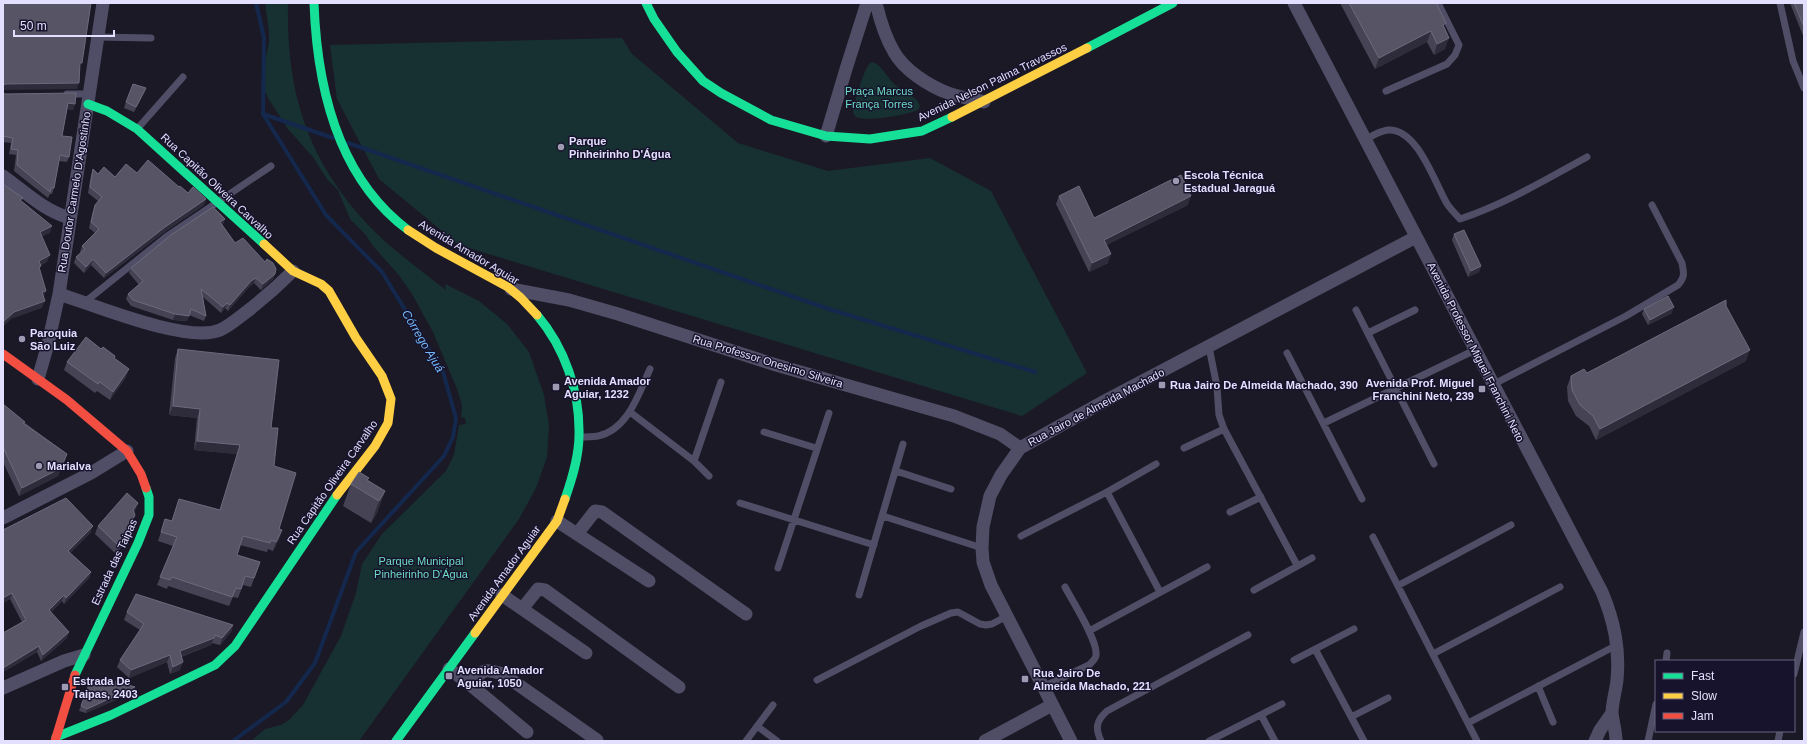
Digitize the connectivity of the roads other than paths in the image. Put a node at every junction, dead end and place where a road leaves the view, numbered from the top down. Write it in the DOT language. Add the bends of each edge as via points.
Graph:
graph roads {
  1 [pos="103,3"];
  2 [pos="314,3"];
  3 [pos="646,3"];
  4 [pos="868,3"];
  5 [pos="876,3"];
  6 [pos="1173,3"];
  7 [pos="1294,3"];
  8 [pos="1438,3"];
  9 [pos="1780,3"];
  10 [pos="97,37"];
  11 [pos="151,38"];
  12 [pos="183,77"];
  13 [pos="1804,88"];
  14 [pos="1386,92"];
  15 [pos="62,94"];
  16 [pos="88,99"];
  17 [pos="984,102"];
  18 [pos="137,130"];
  19 [pos="826,136"];
  20 [pos="1365,140"];
  21 [pos="1587,157"];
  22 [pos="270,166"];
  23 [pos="3,176"];
  24 [pos="218,203"];
  25 [pos="1652,205"];
  26 [pos="70,218"];
  27 [pos="1416,237"];
  28 [pos="293,271"];
  29 [pos="510,289"];
  30 [pos="58,294"];
  31 [pos="85,302"];
  32 [pos="1356,310"];
  33 [pos="1415,310"];
  34 [pos="1368,333"];
  35 [pos="1209,346"];
  36 [pos="1475,350"];
  37 [pos="1286,353"];
  38 [pos="3,354"];
  39 [pos="650,369"];
  40 [pos="38,379"];
  41 [pos="721,382"];
  42 [pos="1492,385"];
  43 [pos="1396,389"];
  44 [pos="630,412"];
  45 [pos="829,413"];
  46 [pos="1324,423"];
  47 [pos="1224,429"];
  48 [pos="764,432"];
  49 [pos="579,438"];
  50 [pos="904,444"];
  51 [pos="816,448"];
  52 [pos="1020,448"];
  53 [pos="1184,448"];
  54 [pos="127,451"];
  55 [pos="694,461"];
  56 [pos="1156,464"];
  57 [pos="1434,464"];
  58 [pos="896,472"];
  59 [pos="709,476"];
  60 [pos="951,488"];
  61 [pos="1107,492"];
  62 [pos="1261,497"];
  63 [pos="1362,499"];
  64 [pos="740,503"];
  65 [pos="1230,512"];
  66 [pos="883,516"];
  67 [pos="3,518"];
  68 [pos="793,519"];
  69 [pos="557,521"];
  70 [pos="1511,526"];
  71 [pos="577,534"];
  72 [pos="1021,536"];
  73 [pos="1374,537"];
  74 [pos="874,545"];
  75 [pos="982,548"];
  76 [pos="1312,558"];
  77 [pos="1297,565"];
  78 [pos="1207,567"];
  79 [pos="778,568"];
  80 [pos="649,581"];
  81 [pos="1399,585"];
  82 [pos="1065,587"];
  83 [pos="1560,587"];
  84 [pos="1254,590"];
  85 [pos="1160,592"];
  86 [pos="502,595"];
  87 [pos="858,595"];
  88 [pos="522,609"];
  89 [pos="746,614"];
  90 [pos="1007,616"];
  91 [pos="1354,629"];
  92 [pos="1089,631"];
  93 [pos="1804,632"];
  94 [pos="1248,634"];
  95 [pos="1617,646"];
  96 [pos="1315,649"];
  97 [pos="1668,653"];
  98 [pos="586,654"];
  99 [pos="1434,654"];
  100 [pos="84,655"];
  101 [pos="1294,660"];
  102 [pos="1666,660"];
  103 [pos="448,669"];
  104 [pos="1795,670"];
  105 [pos="817,680"];
  106 [pos="467,682"];
  107 [pos="1538,686"];
  108 [pos="679,687"];
  109 [pos="1043,687"];
  110 [pos="3,688"];
  111 [pos="1388,698"];
  112 [pos="1282,704"];
  113 [pos="773,705"];
  114 [pos="1052,705"];
  115 [pos="1655,709"];
  116 [pos="1612,713"];
  117 [pos="1261,715"];
  118 [pos="1351,717"];
  119 [pos="1553,722"];
  120 [pos="1468,723"];
  121 [pos="757,726"];
  122 [pos="528,732"];
  123 [pos="55,739"];
  124 [pos="596,740"];
  125 [pos="396,741"];
  126 [pos="746,741"];
  127 [pos="777,741"];
  128 [pos="985,741"];
  129 [pos="1071,741"];
  130 [pos="1101,741"];
  131 [pos="1209,741"];
  132 [pos="1275,741"];
  133 [pos="1364,741"];
  134 [pos="1477,741"];
  135 [pos="1595,741"];
  136 [pos="1616,741"];
  137 [pos="1648,741"];
  1 -- 10 [label="street, Rua Doutor Carmelo D'Agostinho"];
  2 -- 29 [label="street, Avenida Amador Aguiar" via="317,53 323,87 333,126 346,159 366,188 392,218 421,239"];
  3 -- 19 [label="street, Avenida Nelson Palma Travassos" via="677,52 703,81 740,105 771,120"];
  4 -- 19 [label="street"];
  5 -- 17 [label="street" via="891,48 911,71 947,93"];
  6 -- 17 [label="street, Avenida Nelson Palma Travassos"];
  7 -- 20 [label="street, Avenida Professor Miguel Franchini Neto"];
  8 -- 14 [label="lane" via="1459,45 1455,55 1447,64"];
  9 -- 13 [label="lane" via="1793,61"];
  10 -- 11 [label="lane"];
  10 -- 16 [label="street, Rua Doutor Carmelo D'Agostinho"];
  12 -- 18 [label="lane"];
  15 -- 16 [label="lane"];
  16 -- 18 [label="street, Rua Capitão Oliveira Carvalho"];
  16 -- 26 [label="street, Rua Doutor Carmelo D'Agostinho"];
  17 -- 19 [label="street, Avenida Nelson Palma Travassos" via="922,131 870,139"];
  18 -- 24 [label="street, Rua Capitão Oliveira Carvalho"];
  20 -- 21 [label="lane" via="1389,130 1400,132 1410,139 1421,153 1447,203 1460,218 1495,206"];
  20 -- 27 [label="street, Avenida Professor Miguel Franchini Neto"];
  22 -- 24 [label="lane"];
  23 -- 26 [label="street" via="47,209"];
  24 -- 28 [label="street, Rua Capitão Oliveira Carvalho"];
  24 -- 31 [label="lane" via="157,244"];
  25 -- 42 [label="lane" via="1682,263 1683,279 1678,285 1626,316"];
  26 -- 30 [label="street, Rua Doutor Carmelo D'Agostinho"];
  27 -- 35 [label="street, Rua Jairo de Almeida Machado"];
  27 -- 36 [label="street, Avenida Professor Miguel Franchini Neto"];
  28 -- 31 [label="street" via="272,292 230,324 207,333 156,326"];
  28 -- 123 [label="street, Rua Capitão Oliveira Carvalho" via="321,284 329,291 382,376 391,399 388,423 383,434 348,479 225,657 215,665"];
  29 -- 49 [label="street, Avenida Amador Aguiar" via="540,317 555,339 576,394"];
  29 -- 52 [label="street, Rua Professor Onesimo Silveira" via="569,300 611,312 776,365 954,416 1000,434"];
  30 -- 31 [label="street"];
  30 -- 40 [label="street, Rua Doutor Carmelo D'Agostinho"];
  32 -- 34 [label="lane"];
  33 -- 34 [label="lane"];
  34 -- 43 [label="lane"];
  35 -- 47 [label="lane" via="1217,387 1219,415"];
  35 -- 52 [label="street, Rua Jairo de Almeida Machado"];
  36 -- 42 [label="street, Avenida Professor Miguel Franchini Neto"];
  36 -- 43 [label="lane"];
  37 -- 46 [label="lane"];
  38 -- 40 [label="street, Estrada das Taipas"];
  39 -- 44 [label="lane"];
  40 -- 54 [label="street, Estrada das Taipas"];
  41 -- 55 [label="lane"];
  42 -- 95 [label="street, Avenida Professor Miguel Franchini Neto" via="1602,592 1612,615"];
  43 -- 46 [label="lane"];
  43 -- 57 [label="lane"];
  44 -- 49 [label="lane" via="608,433"];
  44 -- 55 [label="lane"];
  45 -- 51 [label="lane"];
  46 -- 63 [label="lane"];
  47 -- 53 [label="lane"];
  47 -- 62 [label="lane"];
  48 -- 51 [label="lane"];
  49 -- 69 [label="street, Avenida Amador Aguiar" via="569,490"];
  50 -- 58 [label="lane"];
  51 -- 68 [label="lane"];
  52 -- 75 [label="street, Rua Jairo de Almeida Machado" via="990,496 983,527"];
  54 -- 67 [label="street" via="91,473"];
  54 -- 100 [label="street, Estrada das Taipas" via="141,474 149,497 149,515"];
  55 -- 59 [label="lane"];
  56 -- 61 [label="lane"];
  58 -- 60 [label="lane"];
  58 -- 66 [label="lane"];
  61 -- 72 [label="lane"];
  61 -- 85 [label="lane"];
  62 -- 65 [label="lane"];
  62 -- 77 [label="lane"];
  64 -- 68 [label="lane"];
  66 -- 74 [label="lane"];
  66 -- 75 [label="lane"];
  68 -- 74 [label="lane"];
  68 -- 79 [label="lane"];
  69 -- 71 [label="street"];
  69 -- 86 [label="street, Avenida Amador Aguiar"];
  70 -- 81 [label="lane"];
  71 -- 80 [label="street"];
  71 -- 89 [label="street" via="595,511 602,512"];
  73 -- 81 [label="lane"];
  74 -- 87 [label="lane"];
  75 -- 90 [label="street, Rua Jairo de Almeida Machado" via="983,562 991,585"];
  76 -- 77 [label="lane"];
  77 -- 84 [label="lane"];
  78 -- 85 [label="lane"];
  81 -- 99 [label="lane"];
  82 -- 92 [label="lane"];
  83 -- 99 [label="lane"];
  85 -- 92 [label="lane"];
  86 -- 88 [label="street"];
  86 -- 103 [label="street, Avenida Amador Aguiar"];
  88 -- 98 [label="street"];
  88 -- 108 [label="street" via="538,589 545,590"];
  90 -- 105 [label="lane" via="992,624 980,624 958,612 951,613"];
  90 -- 109 [label="street, Rua Jairo de Almeida Machado"];
  91 -- 96 [label="lane"];
  92 -- 109 [label="lane" via="1096,649 1095,659 1089,665"];
  93 -- 104 [label="lane"];
  94 -- 130 [label="lane" via="1107,711 1097,724 1096,730"];
  95 -- 107 [label="lane"];
  95 -- 116 [label="street, Avenida Professor Miguel Franchini Neto" via="1617,678"];
  96 -- 101 [label="lane"];
  96 -- 118 [label="lane"];
  97 -- 102 [label="lane"];
  99 -- 120 [label="lane"];
  100 -- 110 [label="street"];
  100 -- 123 [label="street, Estrada das Taipas" via="76,671"];
  103 -- 106 [label="street"];
  103 -- 125 [label="street, Avenida Amador Aguiar"];
  106 -- 122 [label="street"];
  106 -- 124 [label="street" via="488,669 503,674"];
  107 -- 119 [label="lane"];
  107 -- 120 [label="lane"];
  109 -- 114 [label="street, Rua Jairo de Almeida Machado"];
  111 -- 118 [label="lane"];
  112 -- 117 [label="lane"];
  113 -- 121 [label="lane"];
  114 -- 128 [label="street"];
  114 -- 129 [label="street, Rua Jairo de Almeida Machado"];
  115 -- 137 [label="lane"];
  116 -- 135 [label="street"];
  116 -- 136 [label="street"];
  117 -- 131 [label="lane"];
  117 -- 132 [label="lane"];
  118 -- 133 [label="lane"];
  120 -- 134 [label="lane"];
  121 -- 126 [label="lane"];
  121 -- 127 [label="lane"];
}
